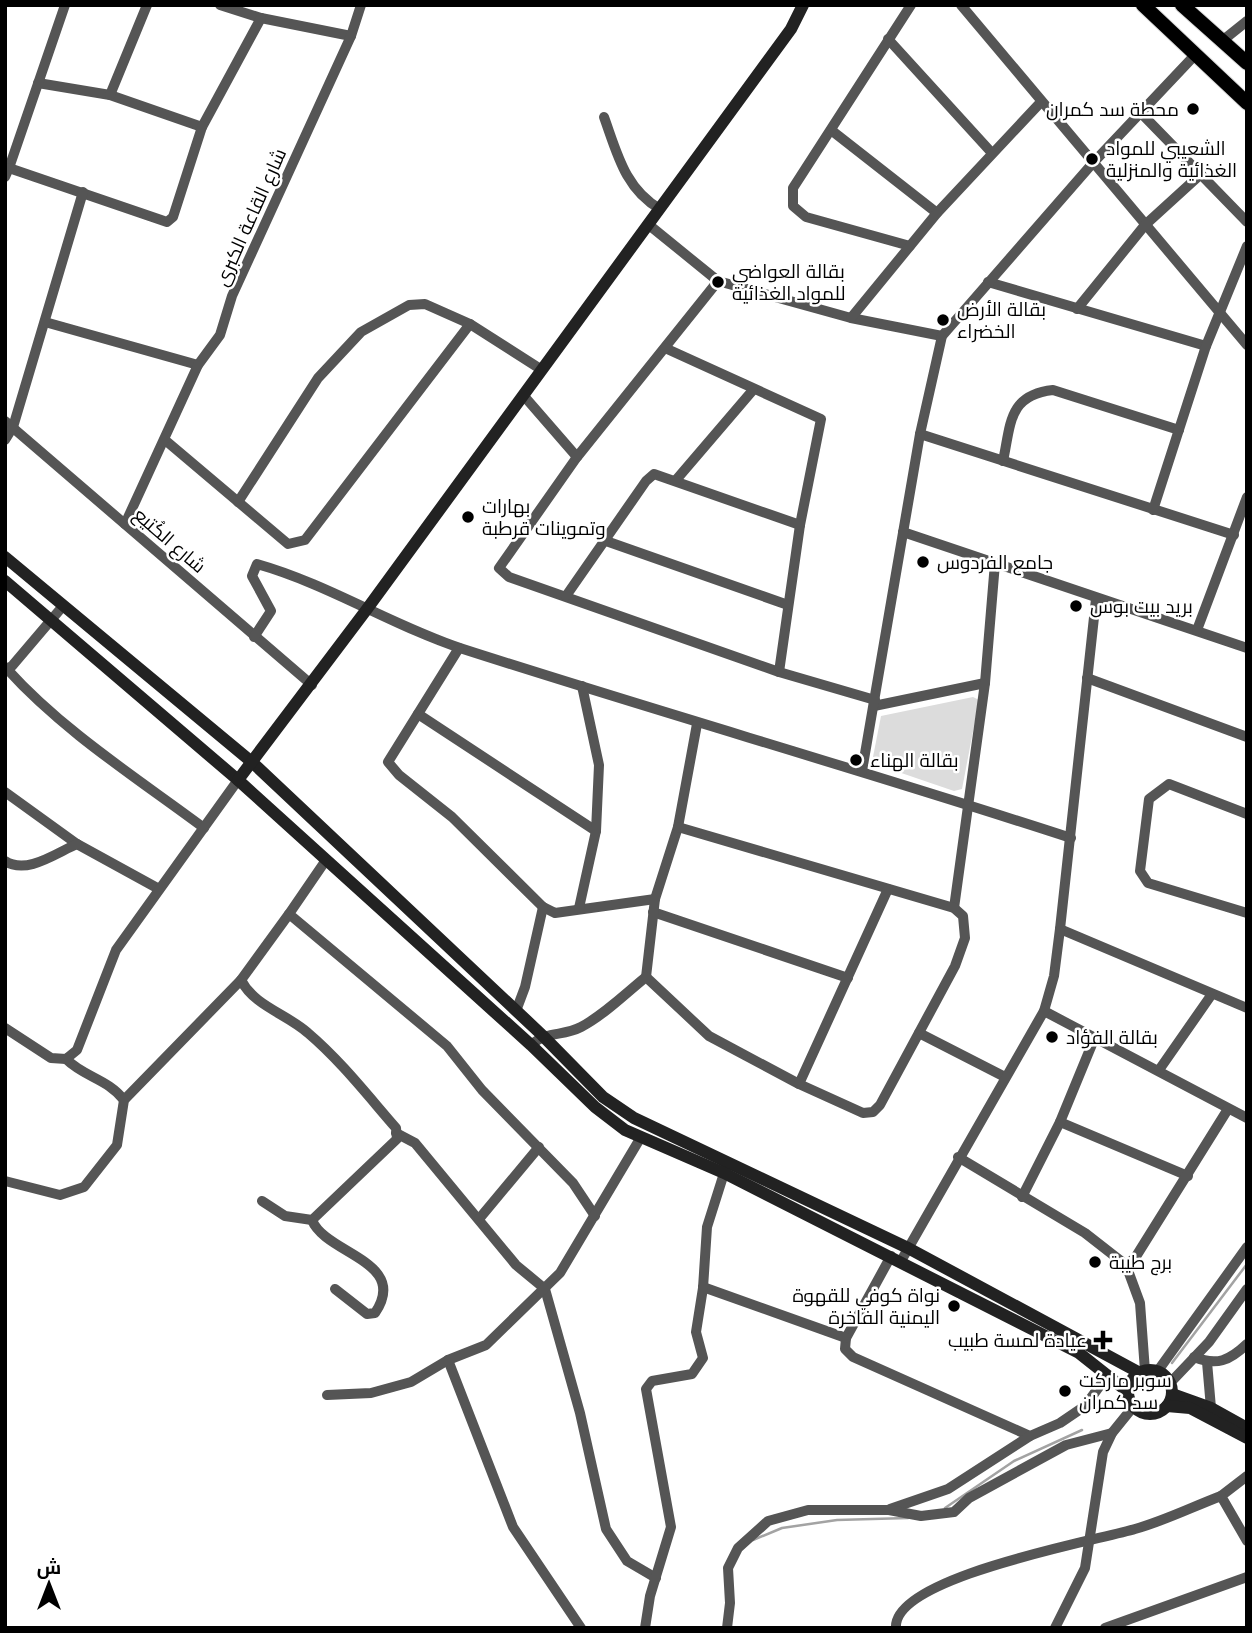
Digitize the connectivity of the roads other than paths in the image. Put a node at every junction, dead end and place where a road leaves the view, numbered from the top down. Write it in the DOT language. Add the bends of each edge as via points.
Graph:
graph roads {
  1 [pos="65,5"];
  2 [pos="147,5"];
  3 [pos="220,5"];
  4 [pos="361,5"];
  5 [pos="803,5"];
  6 [pos="911,5"];
  7 [pos="961,5"];
  8 [pos="1143,5"];
  9 [pos="1184,6"];
  10 [pos="261,18"];
  11 [pos="1247,21"];
  12 [pos="351,36"];
  13 [pos="888,39"];
  14 [pos="1222,41"];
  15 [pos="1195,55"];
  16 [pos="1247,63"];
  17 [pos="38,83"];
  18 [pos="110,95"];
  19 [pos="1041,102"];
  20 [pos="1247,103"];
  21 [pos="1140,112"];
  22 [pos="604,117"];
  23 [pos="202,127"];
  24 [pos="831,130"];
  25 [pos="991,152"];
  26 [pos="1092,164"];
  27 [pos="7,173"];
  28 [pos="1201,174"];
  29 [pos="83,192"];
  30 [pos="660,209"];
  31 [pos="937,213"];
  32 [pos="1247,222"];
  33 [pos="649,225"];
  34 [pos="1145,225"];
  35 [pos="910,246"];
  36 [pos="1247,246"];
  37 [pos="718,281"];
  38 [pos="988,282"];
  39 [pos="1077,309"];
  40 [pos="1220,311"];
  41 [pos="851,318"];
  42 [pos="45,323"];
  43 [pos="470,324"];
  44 [pos="942,336"];
  45 [pos="1247,345"];
  46 [pos="1206,346"];
  47 [pos="665,348"];
  48 [pos="198,365"];
  49 [pos="542,370"];
  50 [pos="753,390"];
  51 [pos="524,396"];
  52 [pos="9,424"];
  53 [pos="1179,430"];
  54 [pos="920,434"];
  55 [pos="5,440"];
  56 [pos="165,440"];
  57 [pos="577,457"];
  58 [pos="1003,461"];
  59 [pos="676,480"];
  60 [pos="1247,497"];
  61 [pos="238,502"];
  62 [pos="1153,510"];
  63 [pos="125,524"];
  64 [pos="800,524"];
  65 [pos="903,532"];
  66 [pos="1234,535"];
  67 [pos="606,541"];
  68 [pos="5,557"];
  69 [pos="995,564"];
  70 [pos="5,581"];
  71 [pos="566,596"];
  72 [pos="1096,599"];
  73 [pos="788,605"];
  74 [pos="63,607"];
  75 [pos="368,609"];
  76 [pos="51,620"];
  77 [pos="1197,630"];
  78 [pos="254,637"];
  79 [pos="459,648"];
  80 [pos="1247,648"];
  81 [pos="6,669"];
  82 [pos="779,672"];
  83 [pos="1087,678"];
  84 [pos="985,683"];
  85 [pos="312,685"];
  86 [pos="582,686"];
  87 [pos="875,703"];
  88 [pos="418,714"];
  89 [pos="697,724"];
  90 [pos="1247,737"];
  91 [pos="253,763"];
  92 [pos="862,771"];
  93 [pos="238,780"];
  94 [pos="5,792"];
  95 [pos="969,805"];
  96 [pos="1247,814"];
  97 [pos="678,827"];
  98 [pos="204,828"];
  99 [pos="597,831"];
  100 [pos="1071,838"];
  101 [pos="77,844"];
  102 [pos="326,860"];
  103 [pos="5,861"];
  104 [pos="888,888"];
  105 [pos="159,889"];
  106 [pos="655,899"];
  107 [pos="543,908"];
  108 [pos="579,908"];
  109 [pos="954,908"];
  110 [pos="653,912"];
  111 [pos="1247,912"];
  112 [pos="289,914"];
  113 [pos="1060,929"];
  114 [pos="646,977"];
  115 [pos="848,978"];
  116 [pos="241,980"];
  117 [pos="1212,994"];
  118 [pos="1247,1008"];
  119 [pos="516,1011"];
  120 [pos="1044,1011"];
  121 [pos="5,1028"];
  122 [pos="919,1033"];
  123 [pos="542,1035"];
  124 [pos="1096,1037"];
  125 [pos="531,1045"];
  126 [pos="66,1059"];
  127 [pos="1158,1070"];
  128 [pos="1004,1077"];
  129 [pos="799,1084"];
  130 [pos="124,1100"];
  131 [pos="1228,1109"];
  132 [pos="1247,1118"];
  133 [pos="1060,1122"];
  134 [pos="396,1133"];
  135 [pos="641,1137"];
  136 [pos="539,1147"];
  137 [pos="958,1157"];
  138 [pos="729,1160"];
  139 [pos="724,1173"];
  140 [pos="1188,1176"];
  141 [pos="5,1181"];
  142 [pos="1022,1197"];
  143 [pos="262,1201"];
  144 [pos="595,1216"];
  145 [pos="480,1219"];
  146 [pos="312,1220"];
  147 [pos="1247,1247"];
  148 [pos="908,1248"];
  149 [pos="896,1259"];
  150 [pos="1126,1265"];
  151 [pos="703,1287"];
  152 [pos="335,1289"];
  153 [pos="545,1289"];
  154 [pos="1247,1289"];
  155 [pos="846,1338"];
  156 [pos="1247,1344"];
  157 [pos="1194,1357"];
  158 [pos="447,1360"];
  159 [pos="1206,1362"];
  160 [pos="1147,1372"];
  161 [pos="1107,1376"];
  162 [pos="1127,1391"];
  163 [pos="1169,1394"];
  164 [pos="327,1395"];
  165 [pos="1133,1407"];
  166 [pos="1211,1408"];
  167 [pos="1247,1428"];
  168 [pos="1112,1433"];
  169 [pos="1030,1436"];
  170 [pos="1247,1438"];
  171 [pos="1247,1476"];
  172 [pos="1221,1496"];
  173 [pos="889,1510"];
  174 [pos="1247,1541"];
  175 [pos="1090,1542"];
  176 [pos="1247,1577"];
  177 [pos="656,1578"];
  178 [pos="581,1628"];
  179 [pos="645,1628"];
  180 [pos="727,1628"];
  181 [pos="896,1628"];
  182 [pos="1055,1628"];
  183 [pos="1105,1628"];
  1 -- 17 [label="street"];
  2 -- 18 [label="street"];
  3 -- 10 [label="street"];
  4 -- 12 [label="street, شارع القاعة الكبرى"];
  5 -- 30 [label="main road" via="791,29"];
  6 -- 13 [label="street"];
  7 -- 19 [label="street"];
  8 -- 15 [label="main road"];
  9 -- 14 [label="main road"];
  10 -- 12 [label="street"];
  10 -- 23 [label="street"];
  11 -- 14 [label="street"];
  12 -- 48 [label="street, شارع القاعة الكبرى" via="232,296 220,335"];
  13 -- 24 [label="street"];
  13 -- 25 [label="street"];
  14 -- 16 [label="main road"];
  15 -- 20 [label="main road"];
  15 -- 21 [label="street"];
  17 -- 18 [label="street"];
  17 -- 27 [label="street"];
  18 -- 23 [label="street"];
  19 -- 25 [label="street"];
  19 -- 26 [label="street"];
  21 -- 26 [label="street"];
  21 -- 28 [label="street"];
  22 -- 30 [label="street" via="632,186"];
  23 -- 29 [label="street" via="173,216 167,222"];
  24 -- 31 [label="street"];
  24 -- 35 [label="street" via="793,188 793,206 806,217"];
  25 -- 31 [label="street"];
  26 -- 34 [label="street"];
  26 -- 38 [label="street"];
  27 -- 29 [label="street"];
  28 -- 32 [label="street"];
  28 -- 34 [label="street"];
  29 -- 42 [label="street"];
  30 -- 33 [label="main road"];
  31 -- 35 [label="street"];
  33 -- 37 [label="street"];
  33 -- 49 [label="main road"];
  34 -- 39 [label="street"];
  34 -- 40 [label="street"];
  35 -- 41 [label="street"];
  36 -- 40 [label="street"];
  37 -- 41 [label="street"];
  37 -- 47 [label="street"];
  38 -- 39 [label="street"];
  38 -- 44 [label="street"];
  39 -- 46 [label="street"];
  40 -- 45 [label="street"];
  40 -- 46 [label="street"];
  41 -- 44 [label="street"];
  42 -- 48 [label="street"];
  42 -- 52 [label="street"];
  43 -- 49 [label="street"];
  43 -- 61 [label="street" via="416,303 360,332 310,390"];
  43 -- 61 [label="street" via="305,540 288,544"];
  44 -- 54 [label="street"];
  46 -- 53 [label="street"];
  47 -- 50 [label="street"];
  47 -- 57 [label="street"];
  48 -- 56 [label="street, شارع القاعة الكبرى"];
  49 -- 51 [label="main road"];
  50 -- 59 [label="street"];
  50 -- 64 [label="street" via="821,419"];
  51 -- 57 [label="street"];
  51 -- 75 [label="main road"];
  52 -- 55 [label="street"];
  52 -- 63 [label="street, شارع الكُتيع"];
  53 -- 58 [label="street" via="1053,390 1032,393 1013,410"];
  53 -- 62 [label="street"];
  54 -- 58 [label="street"];
  54 -- 65 [label="street"];
  56 -- 61 [label="street"];
  56 -- 63 [label="street, شارع القاعة الكبرى"];
  57 -- 71 [label="street" via="499,568 509,577"];
  58 -- 62 [label="street"];
  59 -- 64 [label="street"];
  59 -- 67 [label="street" via="654,474"];
  60 -- 66 [label="street"];
  62 -- 66 [label="street"];
  63 -- 78 [label="street, شارع الكُتيع"];
  64 -- 73 [label="street"];
  65 -- 69 [label="street"];
  65 -- 87 [label="street"];
  66 -- 77 [label="street"];
  67 -- 71 [label="street"];
  67 -- 73 [label="street"];
  68 -- 74 [label="main road"];
  69 -- 72 [label="street"];
  69 -- 84 [label="street"];
  70 -- 76 [label="main road"];
  71 -- 82 [label="street"];
  72 -- 77 [label="street"];
  72 -- 83 [label="street"];
  73 -- 82 [label="street"];
  74 -- 76 [label="street"];
  74 -- 91 [label="main road"];
  75 -- 78 [label="street" via="257,564 252,576 271,611"];
  75 -- 79 [label="street"];
  75 -- 85 [label="main road"];
  76 -- 81 [label="street"];
  76 -- 93 [label="main road"];
  77 -- 80 [label="street"];
  78 -- 85 [label="street, شارع الكُتيع"];
  79 -- 86 [label="street"];
  79 -- 88 [label="street"];
  81 -- 98 [label="street" via="92,744"];
  82 -- 87 [label="street"];
  83 -- 90 [label="street"];
  83 -- 100 [label="street"];
  84 -- 87 [label="street"];
  84 -- 95 [label="street"];
  85 -- 91 [label="main road"];
  86 -- 89 [label="street"];
  86 -- 99 [label="street" via="599,765"];
  87 -- 92 [label="street"];
  88 -- 99 [label="street"];
  88 -- 107 [label="street" via="388,762 452,817"];
  89 -- 92 [label="street"];
  89 -- 97 [label="street"];
  91 -- 93 [label="main road"];
  91 -- 119 [label="main road"];
  92 -- 95 [label="street"];
  93 -- 98 [label="street"];
  93 -- 102 [label="main road"];
  94 -- 101 [label="street"];
  95 -- 100 [label="street"];
  95 -- 109 [label="street"];
  96 -- 111 [label="street" via="1169,784 1149,799 1140,871 1148,883"];
  97 -- 104 [label="street"];
  97 -- 106 [label="street"];
  98 -- 105 [label="street"];
  99 -- 108 [label="street"];
  100 -- 113 [label="street"];
  101 -- 103 [label="street" via="28,866"];
  101 -- 105 [label="street"];
  102 -- 112 [label="street"];
  102 -- 125 [label="main road"];
  104 -- 109 [label="street"];
  104 -- 115 [label="street"];
  105 -- 126 [label="street" via="116,950 78,1050"];
  106 -- 108 [label="street"];
  106 -- 110 [label="street"];
  107 -- 108 [label="street" via="555,913"];
  107 -- 119 [label="street"];
  109 -- 122 [label="street" via="963,916 965,938"];
  110 -- 114 [label="street"];
  110 -- 115 [label="street"];
  112 -- 116 [label="street"];
  112 -- 136 [label="street" via="447,1046 482,1090"];
  113 -- 117 [label="street"];
  113 -- 120 [label="street"];
  114 -- 123 [label="street" via="581,1027"];
  114 -- 129 [label="street" via="709,1036"];
  115 -- 129 [label="street"];
  116 -- 130 [label="street"];
  116 -- 134 [label="street" via="253,996 307,1031 345,1069"];
  117 -- 118 [label="street"];
  117 -- 127 [label="street"];
  119 -- 123 [label="main road"];
  120 -- 124 [label="street"];
  120 -- 128 [label="street"];
  121 -- 126 [label="street" via="51,1058"];
  122 -- 128 [label="street"];
  122 -- 129 [label="street" via="873,1112 863,1113"];
  123 -- 125 [label="street"];
  123 -- 138 [label="main road" via="603,1097 634,1118"];
  124 -- 127 [label="street"];
  124 -- 133 [label="street"];
  125 -- 135 [label="main road" via="595,1107"];
  126 -- 130 [label="street" via="78,1072 105,1081"];
  127 -- 131 [label="street"];
  128 -- 137 [label="street"];
  130 -- 141 [label="street" via="117,1144 84,1187 60,1195"];
  131 -- 132 [label="street"];
  131 -- 140 [label="street"];
  133 -- 140 [label="street"];
  133 -- 142 [label="street"];
  134 -- 145 [label="street" via="415,1143"];
  134 -- 146 [label="street" via="397,1139 387,1150"];
  135 -- 139 [label="main road"];
  135 -- 144 [label="street"];
  136 -- 144 [label="street" via="573,1183"];
  136 -- 145 [label="street"];
  137 -- 142 [label="street"];
  137 -- 148 [label="street"];
  138 -- 139 [label="street"];
  138 -- 148 [label="main road"];
  139 -- 149 [label="main road"];
  139 -- 151 [label="street" via="707,1227"];
  140 -- 150 [label="street"];
  142 -- 150 [label="street" via="1085,1233"];
  143 -- 146 [label="street" via="285,1216"];
  144 -- 153 [label="street"];
  145 -- 153 [label="street" via="516,1265"];
  146 -- 152 [label="street" via="316,1231 373,1269 384,1296 375,1314 367,1314"];
  147 -- 160 [label="street"];
  148 -- 149 [label="street"];
  148 -- 160 [label="main road"];
  149 -- 155 [label="street"];
  149 -- 161 [label="main road" via="1079,1353"];
  150 -- 160 [label="street" via="1140,1303"];
  151 -- 155 [label="street"];
  151 -- 177 [label="street" via="696,1332 703,1358 692,1374 652,1381 646,1389 671,1527"];
  153 -- 158 [label="street" via="486,1345"];
  153 -- 177 [label="street" via="606,1528 627,1561"];
  154 -- 157 [label="street"];
  155 -- 169 [label="street" via="845,1349 853,1357"];
  156 -- 159 [label="street" via="1228,1360"];
  157 -- 159 [label="street"];
  157 -- 163 [label="street"];
  158 -- 164 [label="street" via="411,1382 371,1393"];
  158 -- 178 [label="street" via="513,1527"];
  159 -- 166 [label="street"];
  160 -- 162 [label="main road" via="1131,1380"];
  160 -- 163 [label="main road"];
  161 -- 162 [label="main road"];
  161 -- 169 [label="street" via="1085,1406"];
  162 -- 165 [label="main road"];
  163 -- 165 [label="main road" via="1160,1412 1148,1415"];
  163 -- 166 [label="main road"];
  163 -- 170 [label="main road"];
  165 -- 168 [label="street"];
  166 -- 167 [label="main road"];
  168 -- 173 [label="street" via="1066,1445 969,1498 954,1512 921,1516"];
  168 -- 175 [label="street" via="1103,1452"];
  169 -- 173 [label="street" via="948,1489"];
  171 -- 172 [label="street"];
  172 -- 174 [label="street"];
  172 -- 175 [label="street"];
  173 -- 180 [label="street" via="808,1510 768,1521 738,1548 728,1568"];
  175 -- 181 [label="street" via="971,1573 921,1594 904,1606"];
  175 -- 182 [label="street" via="1085,1568"];
  176 -- 183 [label="street"];
  177 -- 179 [label="street"];
}
